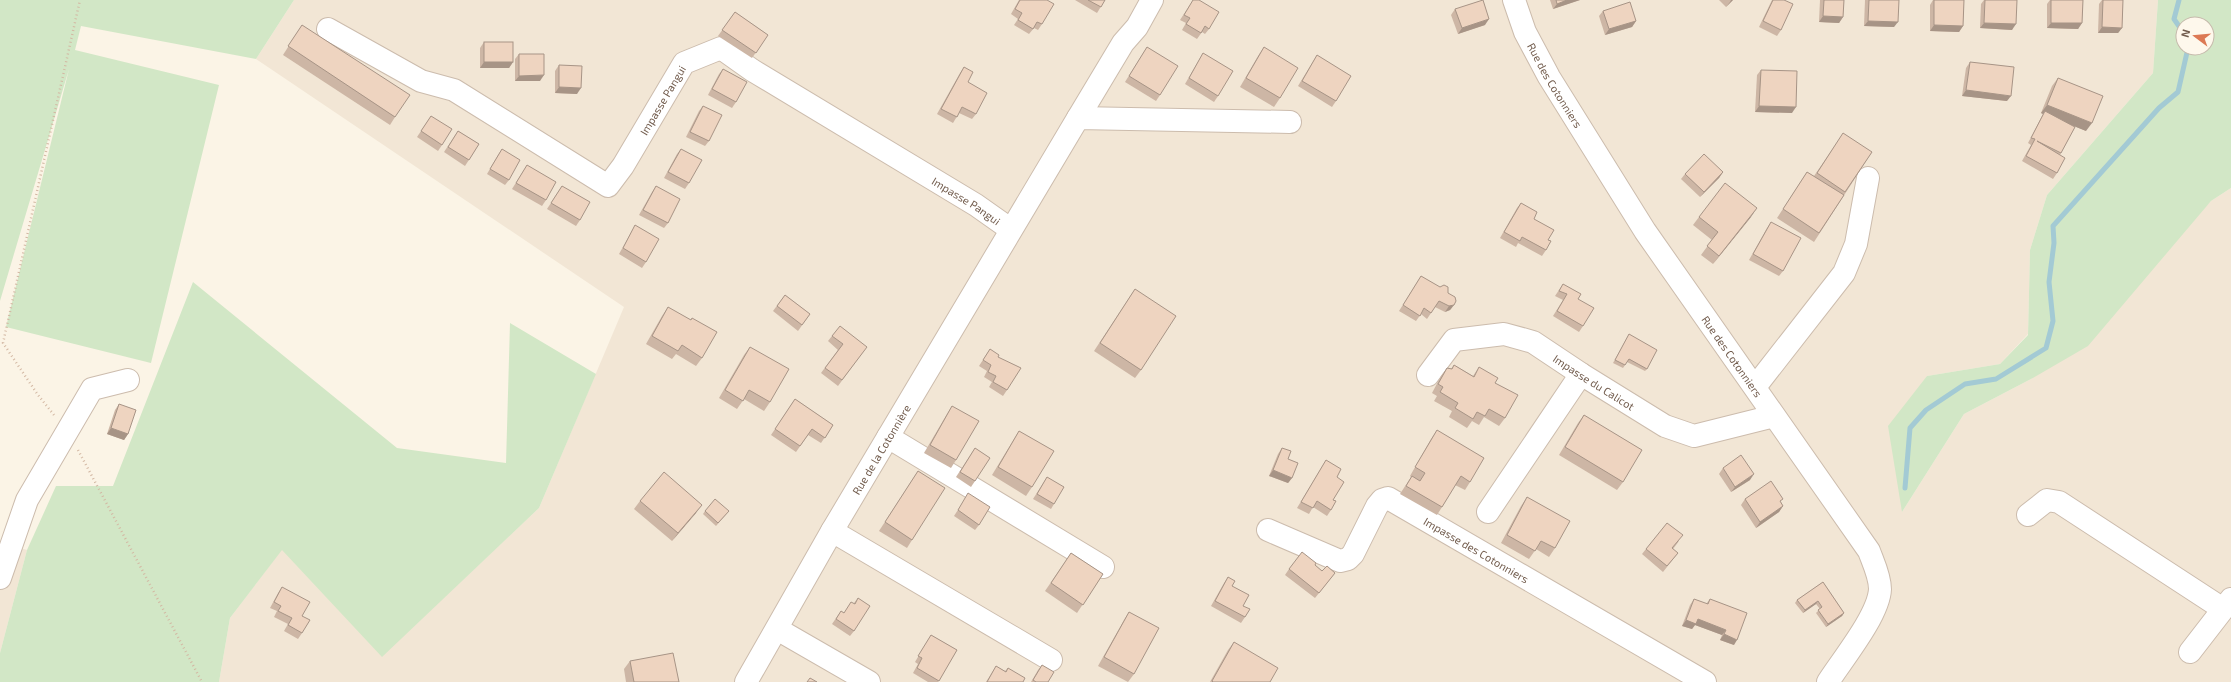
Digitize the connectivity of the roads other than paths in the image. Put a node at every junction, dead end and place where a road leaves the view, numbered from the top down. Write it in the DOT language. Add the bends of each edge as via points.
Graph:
graph roads {
  1 [pos="1152,0"];
  2 [pos="1514,0"];
  3 [pos="328,29"];
  4 [pos="1078,118"];
  5 [pos="1290,122"];
  6 [pos="1868,178"];
  7 [pos="1014,223"];
  8 [pos="1581,374"];
  9 [pos="1428,375"];
  10 [pos="128,380"];
  11 [pos="1754,387"];
  12 [pos="1774,416"];
  13 [pos="888,437"];
  14 [pos="1488,512"];
  15 [pos="2028,515"];
  16 [pos="1268,530"];
  17 [pos="832,531"];
  18 [pos="1102,567"];
  19 [pos="0,578"];
  20 [pos="2227,604"];
  21 [pos="777,629"];
  22 [pos="2190,652"];
  23 [pos="1051,660"];
  24 [pos="746,682"];
  25 [pos="869,682"];
  26 [pos="1705,682"];
  27 [pos="1828,682"];
  1 -- 4 [label="street, Rue de la Cotonnière"];
  2 -- 11 [label="street, Rue des Cotonniers" via="1525,32 1549,78 1646,231"];
  3 -- 7 [label="street, Impasse Pangui" via="421,81 454,90 608,186 623,166 684,63 721,48 752,70 976,205"];
  4 -- 5 [label="street"];
  4 -- 7 [label="street, Rue de la Cotonnière"];
  6 -- 11 [label="street" via="1856,244 1844,273"];
  7 -- 13 [label="street, Rue de la Cotonnière"];
  8 -- 9 [label="street, Impasse du Calicot" via="1533,342 1504,334 1454,340"];
  8 -- 12 [label="street, Impasse du Calicot" via="1664,426 1694,436"];
  8 -- 14 [label="street"];
  10 -- 19 [label="street" via="92,389 27,500"];
  11 -- 12 [label="street, Rue des Cotonniers"];
  12 -- 27 [label="street, Rue des Cotonniers" via="1869,551 1878,575 1880,589 1872,616"];
  13 -- 17 [label="street, Rue de la Cotonnière"];
  13 -- 18 [label="street"];
  15 -- 20 [label="street" via="2047,500 2059,502"];
  16 -- 26 [label="street, Impasse des Cotonniers" via="1340,560 1348,559 1377,506 1388,498"];
  17 -- 21 [label="street, Rue de la Cotonnière"];
  17 -- 23 [label="street"];
  20 -- 22 [label="street"];
  21 -- 24 [label="street, Rue de la Cotonnière"];
  21 -- 25 [label="street"];
}
